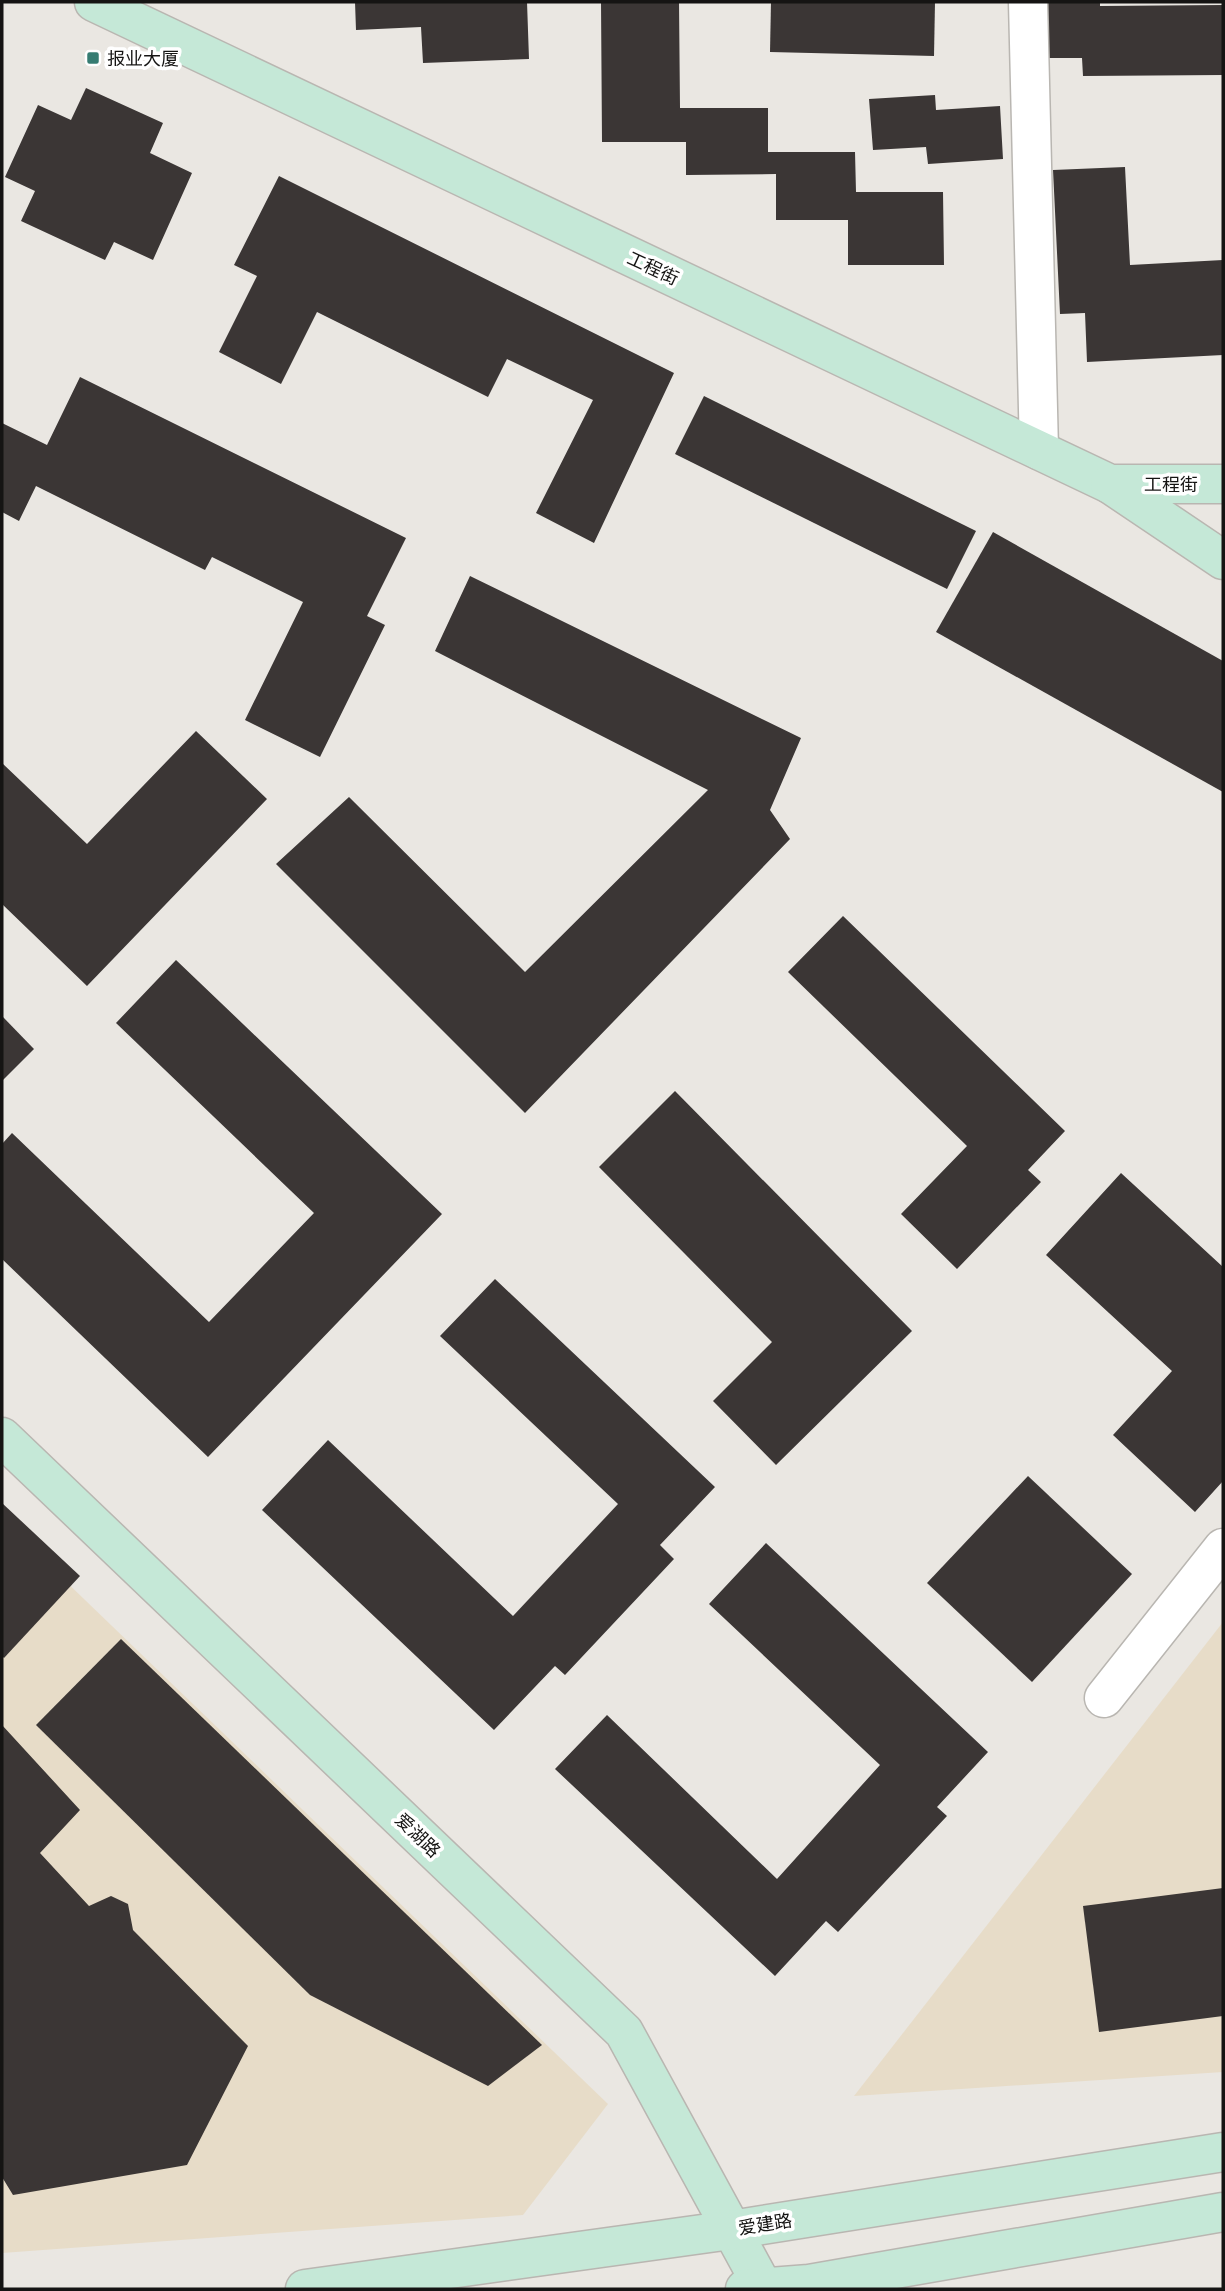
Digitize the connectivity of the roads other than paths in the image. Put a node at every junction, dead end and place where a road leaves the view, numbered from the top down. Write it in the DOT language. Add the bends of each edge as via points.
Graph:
graph roads {
  1 [pos="94,2"];
  2 [pos="1028,2"];
  3 [pos="1038,450"];
  4 [pos="1110,484"];
  5 [pos="1223,484"];
  6 [pos="1223,560"];
  7 [pos="2,1437"];
  8 [pos="1223,1548"];
  9 [pos="1104,1698"];
  10 [pos="1223,2152"];
  11 [pos="1223,2212"];
  12 [pos="731,2230"];
  13 [pos="809,2286"];
  14 [pos="754,2288"];
  15 [pos="306,2289"];
  1 -- 3 [label="street, 工程街"];
  2 -- 3 [label="street"];
  3 -- 4 [label="street, 工程街"];
  4 -- 5 [label="street, 工程街"];
  4 -- 6 [label="street"];
  7 -- 12 [label="street, 爱湖路" via="624,2032"];
  8 -- 9 [label="street"];
  10 -- 12 [label="street, 爱建路"];
  11 -- 13 [label="street"];
  12 -- 14 [label="street, 爱湖路"];
  12 -- 15 [label="street, 爱建路"];
  13 -- 14 [label="street"];
}
